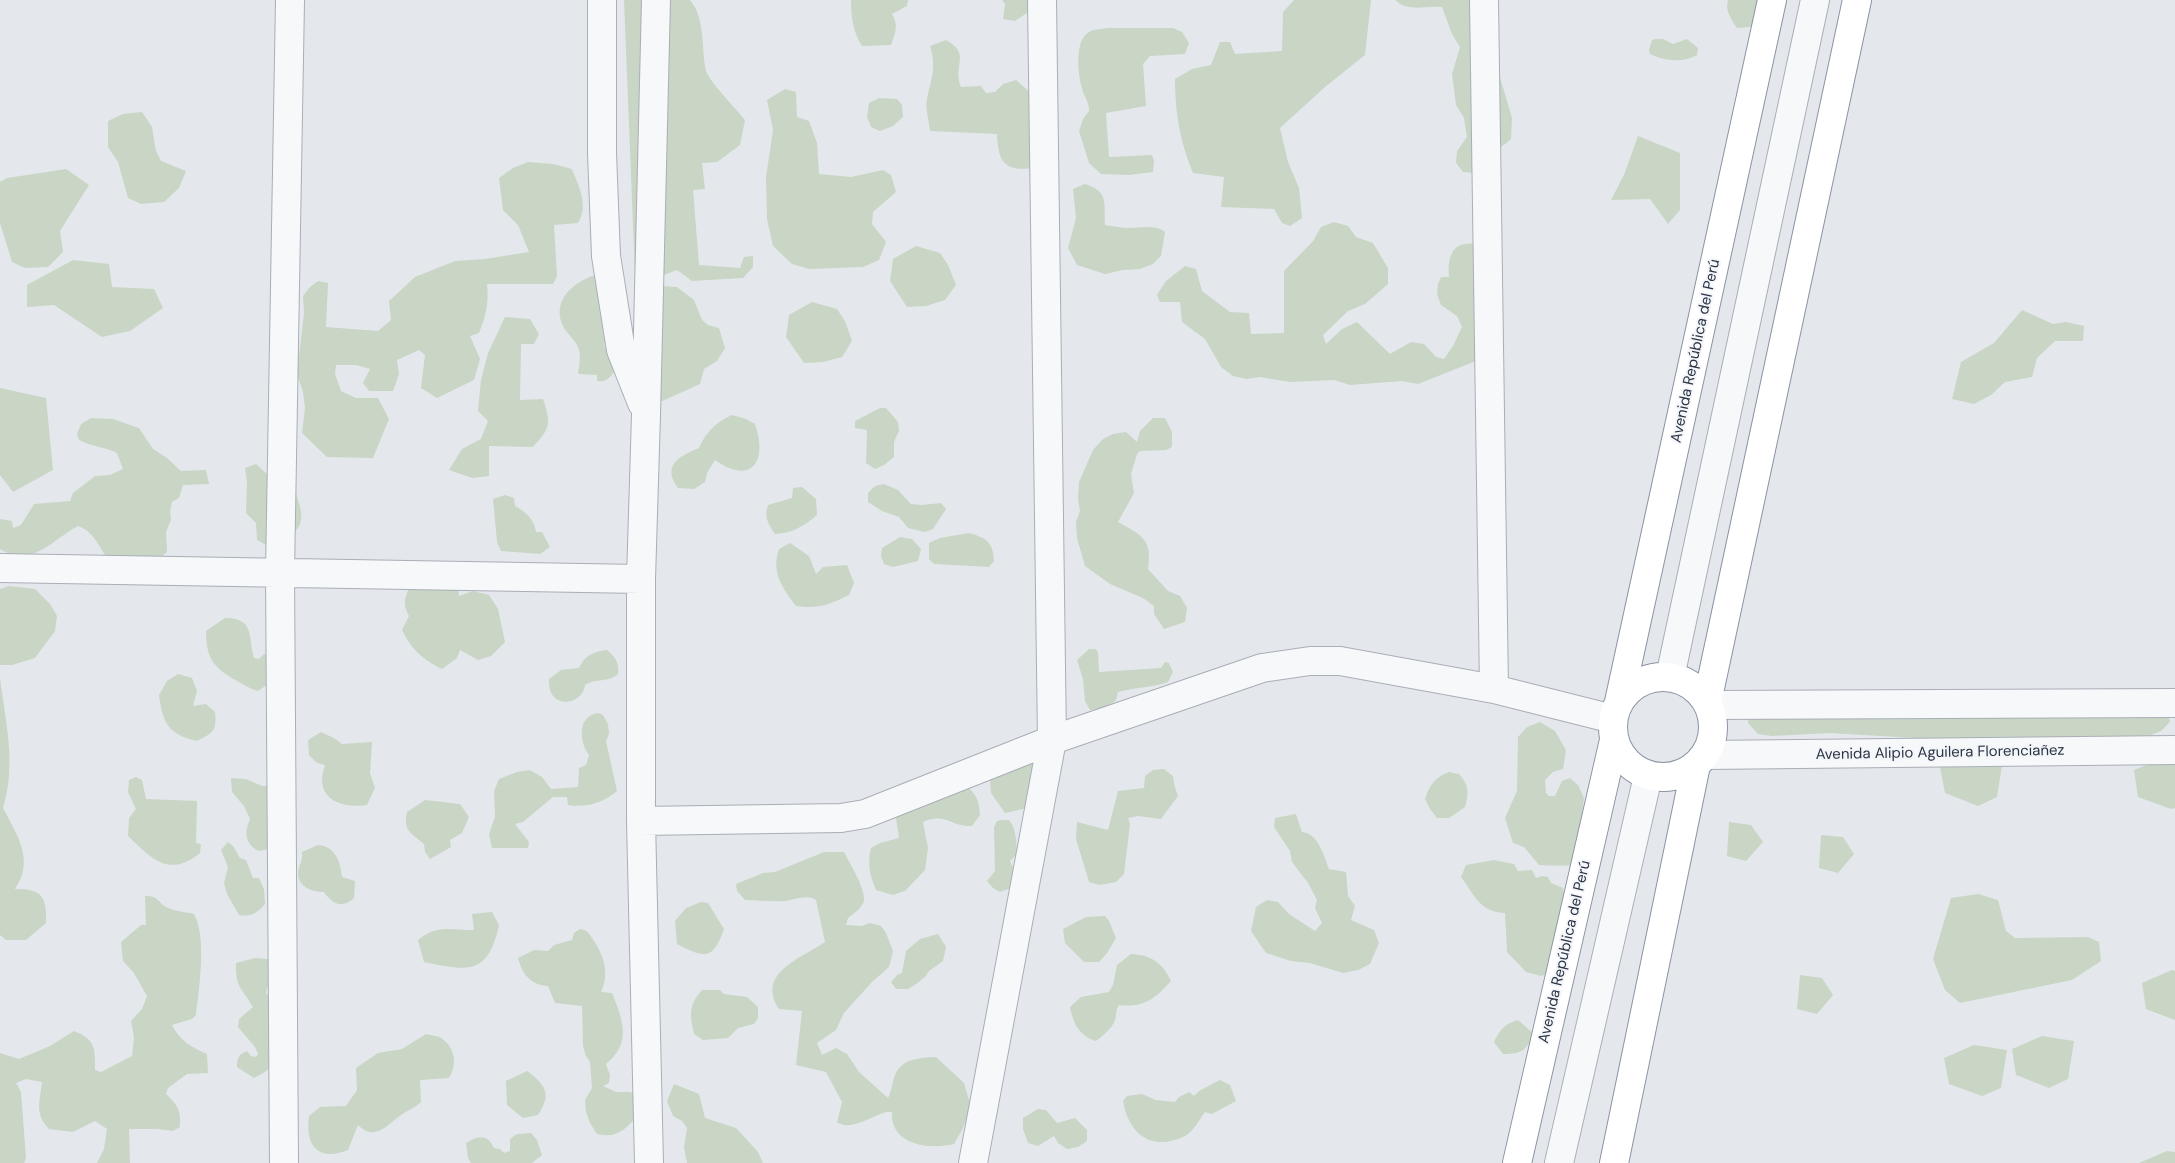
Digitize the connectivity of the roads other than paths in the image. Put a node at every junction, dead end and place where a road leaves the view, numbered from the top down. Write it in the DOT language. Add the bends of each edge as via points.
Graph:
graph roads {
  1 [pos="290,0"];
  2 [pos="602,0"];
  3 [pos="656,0"];
  4 [pos="1042,0"];
  5 [pos="1484,0"];
  6 [pos="1772,0"];
  7 [pos="1815,0"];
  8 [pos="1857,0"];
  9 [pos="646,414"];
  10 [pos="0,568"];
  11 [pos="280,572"];
  12 [pos="640,579"];
  13 [pos="1670,677"];
  14 [pos="1494,689"];
  15 [pos="1708,703"];
  16 [pos="2175,703"];
  17 [pos="1615,720"];
  18 [pos="1052,740"];
  19 [pos="2175,750"];
  20 [pos="1700,760"];
  21 [pos="1648,776"];
  22 [pos="641,822"];
  23 [pos="284,1163"];
  24 [pos="649,1163"];
  25 [pos="973,1163"];
  26 [pos="1517,1163"];
  27 [pos="1559,1163"];
  28 [pos="1614,1163"];
  1 -- 11 [label="street"];
  2 -- 9 [label="street" via="606,256 621,350"];
  3 -- 9 [label="street"];
  4 -- 18 [label="street"];
  5 -- 14 [label="street"];
  6 -- 17 [label="highway, Avenida República del Perú"];
  7 -- 13 [label="street"];
  8 -- 15 [label="highway"];
  9 -- 12 [label="street"];
  10 -- 11 [label="street"];
  11 -- 12 [label="street"];
  11 -- 23 [label="street"];
  12 -- 22 [label="street"];
  13 -- 15 [label="highway" via="1691,685"];
  13 -- 17 [label="highway" via="1635,685"];
  14 -- 17 [label="street"];
  14 -- 18 [label="street" via="1340,660 1283,664 1262,668"];
  15 -- 16 [label="street"];
  15 -- 20 [label="highway" via="1713,731"];
  17 -- 21 [label="highway" via="1623,758"];
  17 -- 26 [label="highway, Avenida República del Perú"];
  18 -- 22 [label="street" via="865,814 841,818"];
  18 -- 25 [label="street"];
  19 -- 20 [label="street, Avenida Alipio Aguilera Florenciañez"];
  20 -- 21 [label="highway" via="1678,775"];
  20 -- 28 [label="highway"];
  21 -- 27 [label="street"];
  22 -- 24 [label="street"];
}
